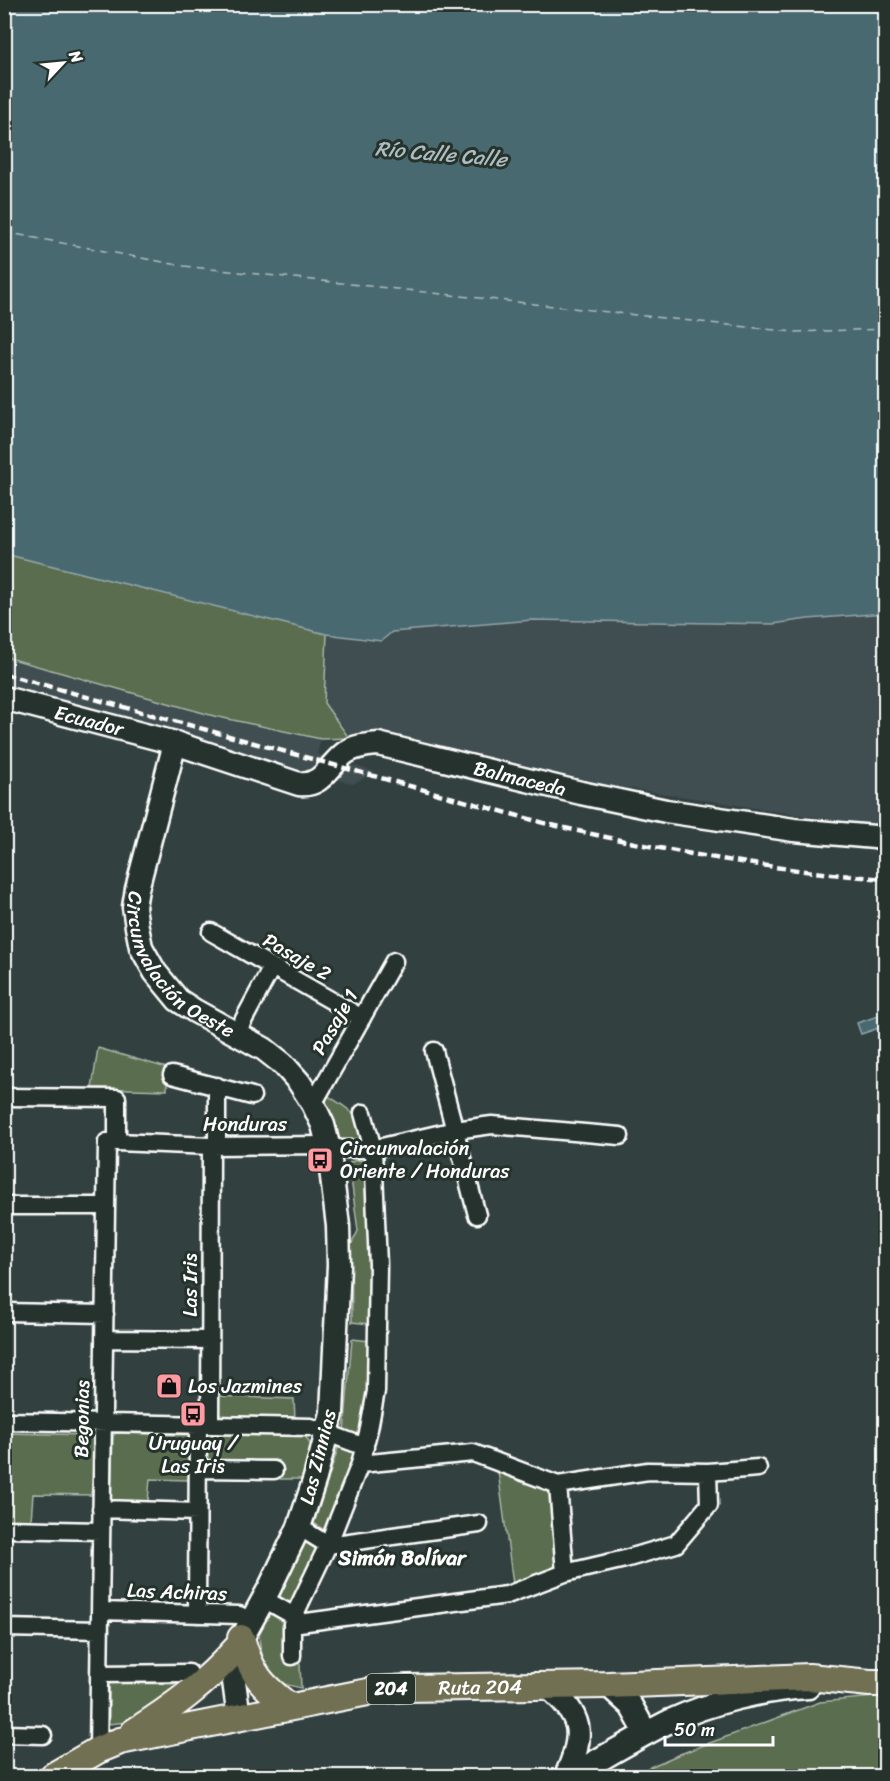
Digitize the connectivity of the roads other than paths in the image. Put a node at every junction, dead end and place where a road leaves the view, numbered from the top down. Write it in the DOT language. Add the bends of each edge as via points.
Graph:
graph roads {
  1 [pos="4,698"];
  2 [pos="175,743"];
  3 [pos="885,838"];
  4 [pos="212,932"];
  5 [pos="394,961"];
  6 [pos="272,967"];
  7 [pos="362,1018"];
  8 [pos="236,1034"];
  9 [pos="434,1051"];
  10 [pos="172,1075"];
  11 [pos="217,1086"];
  12 [pos="252,1096"];
  13 [pos="4,1097"];
  14 [pos="313,1104"];
  15 [pos="363,1113"];
  16 [pos="455,1131"];
  17 [pos="620,1136"];
  18 [pos="117,1142"];
  19 [pos="214,1145"];
  20 [pos="328,1145"];
  21 [pos="373,1149"];
  22 [pos="4,1206"];
  23 [pos="106,1206"];
  24 [pos="477,1215"];
  25 [pos="4,1312"];
  26 [pos="105,1314"];
  27 [pos="104,1339"];
  28 [pos="210,1340"];
  29 [pos="4,1422"];
  30 [pos="103,1423"];
  31 [pos="204,1424"];
  32 [pos="327,1432"];
  33 [pos="365,1447"];
  34 [pos="360,1464"];
  35 [pos="197,1468"];
  36 [pos="758,1468"];
  37 [pos="274,1470"];
  38 [pos="708,1472"];
  39 [pos="558,1485"];
  40 [pos="101,1509"];
  41 [pos="197,1512"];
  42 [pos="479,1524"];
  43 [pos="299,1527"];
  44 [pos="4,1529"];
  45 [pos="101,1531"];
  46 [pos="328,1545"];
  47 [pos="565,1573"];
  48 [pos="264,1599"];
  49 [pos="100,1611"];
  50 [pos="197,1614"];
  51 [pos="293,1620"];
  52 [pos="4,1628"];
  53 [pos="100,1630"];
  54 [pos="243,1636"];
  55 [pos="292,1656"];
  56 [pos="189,1673"];
  57 [pos="99,1674"];
  58 [pos="878,1683"];
  59 [pos="608,1685"];
  60 [pos="547,1686"];
  61 [pos="290,1707"];
  62 [pos="239,1718"];
  63 [pos="646,1733"];
  64 [pos="4,1734"];
  65 [pos="43,1735"];
  66 [pos="109,1745"];
  67 [pos="53,1776"];
  68 [pos="568,1776"];
  1 -- 2 [label="main road, Ecuador"];
  2 -- 3 [label="main road, Balmaceda" via="305,785 322,778 347,751 378,744 666,811 794,830"];
  2 -- 8 [label="main road, Circunvalación Oeste" via="137,890 136,927 154,972 178,1000"];
  4 -- 6 [label="street, Pasaje 2"];
  5 -- 7 [label="street, Pasaje 1"];
  6 -- 7 [label="street, Pasaje 2"];
  6 -- 8 [label="street"];
  7 -- 14 [label="street, Pasaje 1"];
  8 -- 14 [label="main road, Circunvalación Oeste" via="284,1064"];
  9 -- 16 [label="street"];
  10 -- 11 [label="street"];
  11 -- 12 [label="street"];
  11 -- 19 [label="street, Las Iris"];
  13 -- 18 [label="street, Begonias" via="117,1098"];
  14 -- 20 [label="main road, Circunvalación Oeste"];
  15 -- 21 [label="street"];
  16 -- 17 [label="street, Honduras" via="492,1125"];
  16 -- 21 [label="street, Honduras"];
  16 -- 24 [label="street"];
  18 -- 19 [label="street, Honduras"];
  18 -- 23 [label="street, Begonias" via="108,1142"];
  19 -- 20 [label="street, Honduras"];
  19 -- 28 [label="street, Las Iris"];
  20 -- 21 [label="street, Honduras"];
  20 -- 32 [label="main road, Las Zinnias" via="339,1265 332,1413"];
  21 -- 33 [label="street" via="378,1265 376,1391"];
  22 -- 23 [label="street"];
  23 -- 26 [label="street, Begonias"];
  25 -- 26 [label="street"];
  26 -- 27 [label="street, Begonias"];
  27 -- 28 [label="street"];
  27 -- 30 [label="street, Begonias"];
  28 -- 31 [label="street, Las Iris"];
  29 -- 30 [label="street"];
  30 -- 31 [label="street"];
  30 -- 40 [label="street, Begonias"];
  31 -- 32 [label="street" via="311,1427"];
  31 -- 35 [label="street, Las Iris"];
  32 -- 33 [label="street"];
  32 -- 43 [label="main road, Las Zinnias"];
  33 -- 34 [label="street"];
  34 -- 39 [label="street" via="473,1453"];
  34 -- 46 [label="street"];
  35 -- 37 [label="street"];
  35 -- 41 [label="street, Las Iris"];
  36 -- 38 [label="street"];
  38 -- 39 [label="street" via="648,1471"];
  38 -- 47 [label="street" via="709,1505 676,1544"];
  39 -- 47 [label="street"];
  40 -- 41 [label="street"];
  40 -- 45 [label="street, Begonias"];
  41 -- 50 [label="street, Las Iris"];
  42 -- 46 [label="street"];
  43 -- 46 [label="street"];
  43 -- 48 [label="main road, Las Zinnias"];
  44 -- 45 [label="street"];
  45 -- 49 [label="street, Begonias"];
  46 -- 51 [label="street"];
  47 -- 51 [label="street" via="507,1594"];
  48 -- 51 [label="street"];
  48 -- 54 [label="main road, Las Zinnias"];
  49 -- 50 [label="street, Las Achiras"];
  49 -- 53 [label="street, Begonias"];
  50 -- 54 [label="street, Las Achiras" via="239,1615"];
  51 -- 55 [label="street"];
  52 -- 53 [label="street"];
  53 -- 57 [label="street, Begonias"];
  54 -- 61 [label="main road" via="252,1669 266,1689"];
  54 -- 62 [label="main road, Las Zinnias" via="233,1674"];
  54 -- 66 [label="main road" via="220,1667 183,1700"];
  56 -- 57 [label="street"];
  57 -- 66 [label="street, Begonias"];
  58 -- 59 [label="main road, Ruta 204 / 204" via="809,1677"];
  58 -- 63 [label="main road" via="791,1688 723,1702"];
  59 -- 60 [label="main road, Ruta 204 / 204"];
  59 -- 63 [label="main road" via="631,1706"];
  60 -- 61 [label="main road, Ruta 204 / 204" via="407,1688"];
  60 -- 68 [label="main road" via="564,1701 578,1728 579,1742"];
  61 -- 62 [label="main road, Ruta 204 / 204"];
  62 -- 66 [label="main road, Ruta 204 / 204"];
  63 -- 68 [label="main road"];
  64 -- 65 [label="street"];
  66 -- 67 [label="main road, Ruta 204 / 204"];
}
